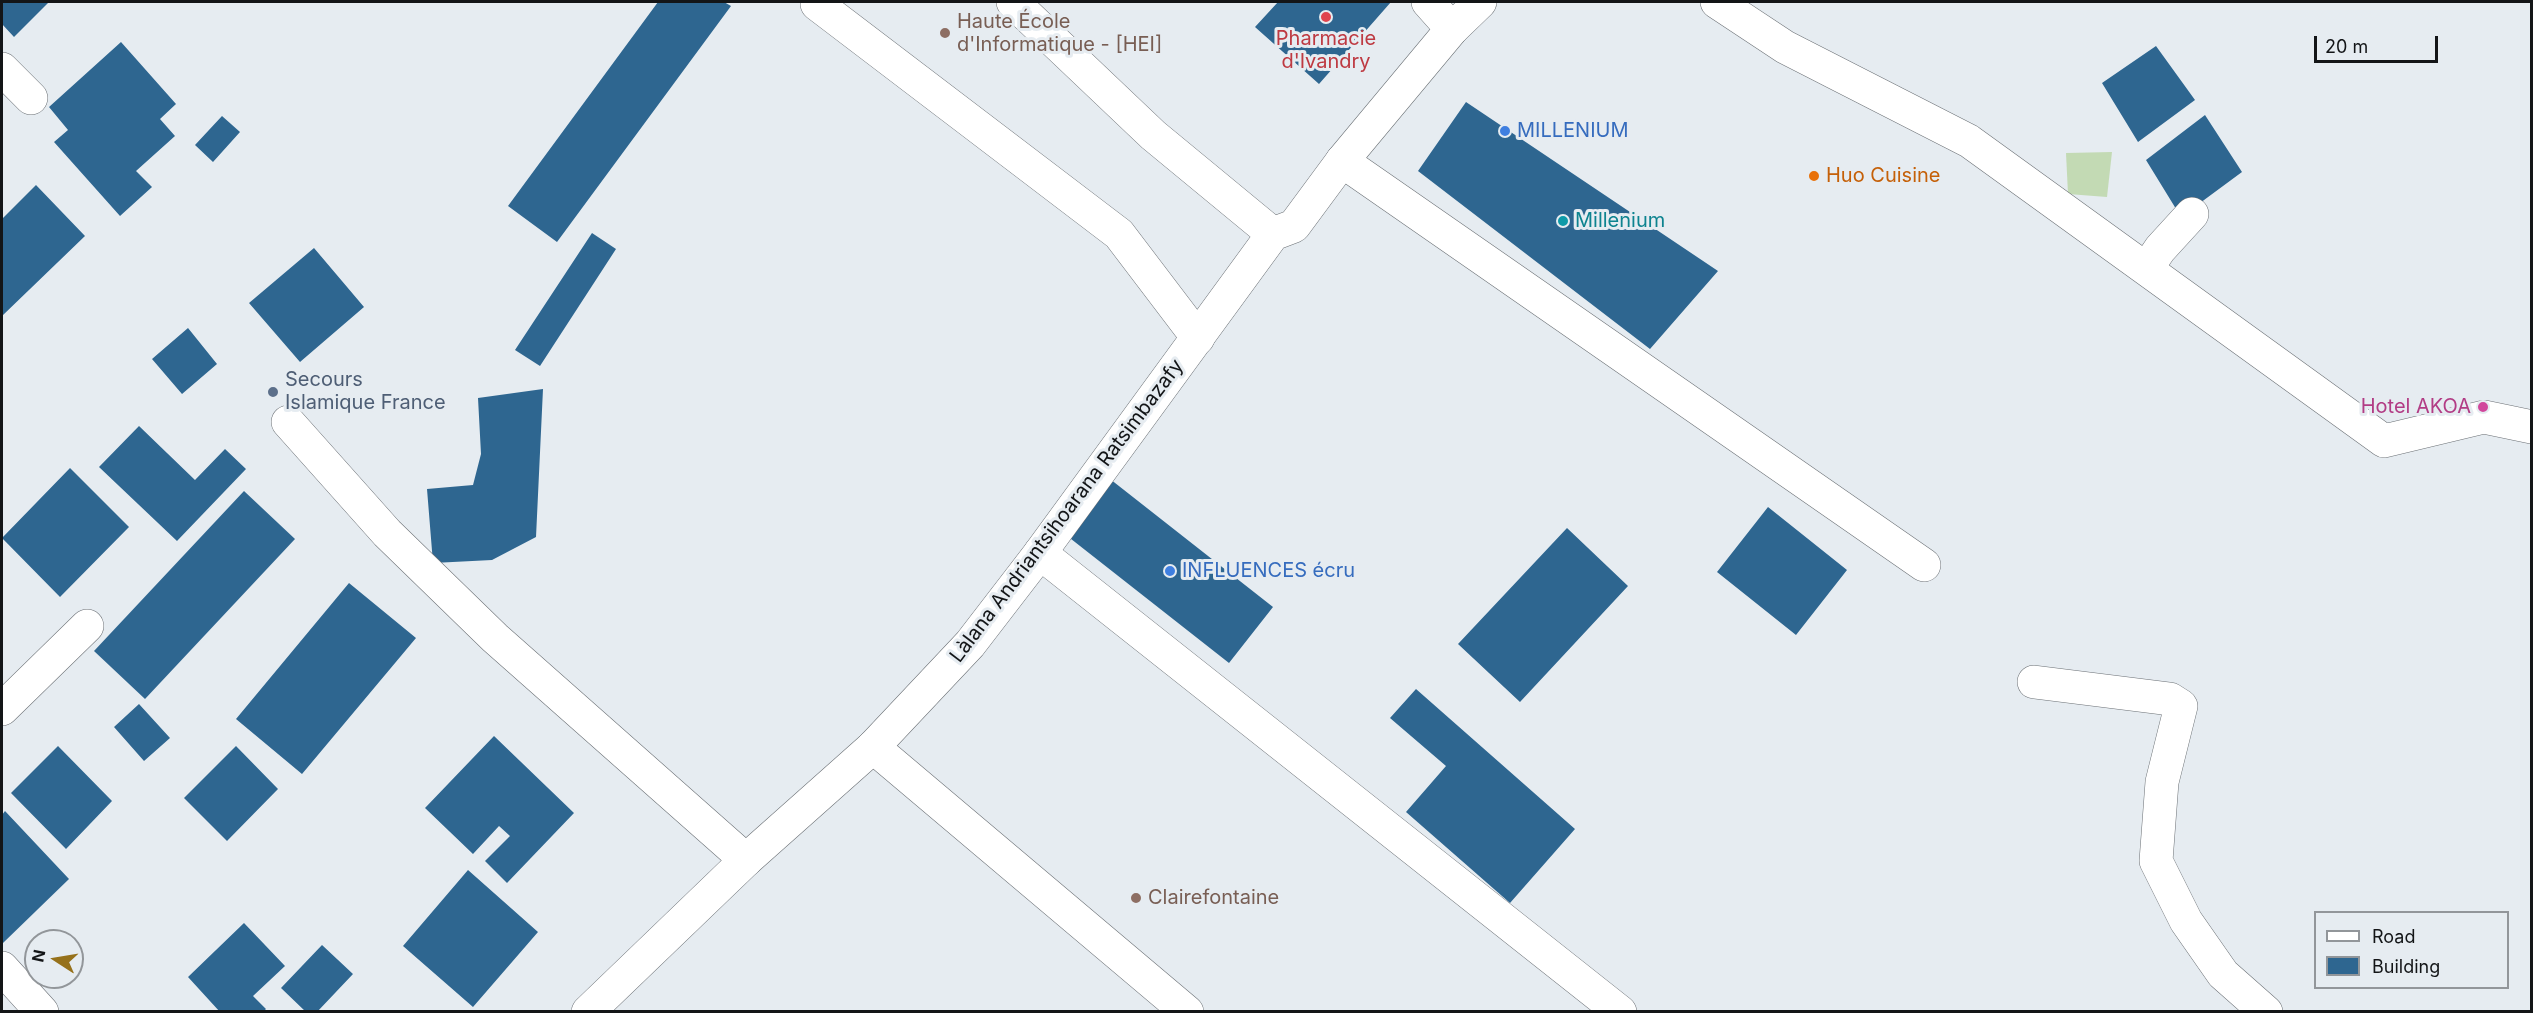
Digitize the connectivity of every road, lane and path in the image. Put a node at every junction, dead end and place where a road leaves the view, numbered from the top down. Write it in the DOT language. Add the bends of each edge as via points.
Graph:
graph roads {
  1 [pos="1013,2"];
  2 [pos="1428,2"];
  3 [pos="1480,2"];
  4 [pos="1717,2"];
  5 [pos="817,4"];
  6 [pos="1453,15"];
  7 [pos="2,69"];
  8 [pos="31,98"];
  9 [pos="1342,160"];
  10 [pos="2192,214"];
  11 [pos="1273,234"];
  12 [pos="2147,268"];
  13 [pos="1198,338"];
  14 [pos="288,422"];
  15 [pos="2532,427"];
  16 [pos="1040,553"];
  17 [pos="1924,565"];
  18 [pos="87,626"];
  19 [pos="2034,682"];
  20 [pos="2,709"];
  21 [pos="873,747"];
  22 [pos="746,860"];
  23 [pos="2,968"];
  24 [pos="42,1011"];
  25 [pos="588,1011"];
  26 [pos="1187,1011"];
  27 [pos="1620,1011"];
  28 [pos="2266,1011"];
  1 -- 11 [label="street" via="1153,135"];
  2 -- 6 [label="street"];
  3 -- 6 [label="street, Làlana Andriantsihoarana Ratsimbazafy"];
  4 -- 12 [label="street" via="1785,47 1969,141"];
  5 -- 13 [label="street" via="1119,234"];
  6 -- 9 [label="street, Làlana Andriantsihoarana Ratsimbazafy"];
  7 -- 8 [label="street"];
  9 -- 11 [label="street, Làlana Andriantsihoarana Ratsimbazafy" via="1294,226"];
  9 -- 17 [label="street"];
  10 -- 12 [label="street"];
  11 -- 13 [label="street, Làlana Andriantsihoarana Ratsimbazafy"];
  12 -- 15 [label="street" via="2384,441 2484,417"];
  13 -- 16 [label="street, Làlana Andriantsihoarana Ratsimbazafy"];
  14 -- 22 [label="street" via="387,533 495,638"];
  16 -- 21 [label="street, Làlana Andriantsihoarana Ratsimbazafy" via="970,644"];
  16 -- 27 [label="street"];
  18 -- 20 [label="street"];
  19 -- 28 [label="street" via="2170,699 2181,706 2162,782 2156,861 2186,921 2223,974"];
  21 -- 22 [label="street, Làlana Andriantsihoarana Ratsimbazafy"];
  21 -- 26 [label="street"];
  22 -- 25 [label="street, Làlana Andriantsihoarana Ratsimbazafy"];
  23 -- 24 [label="street"];
}
